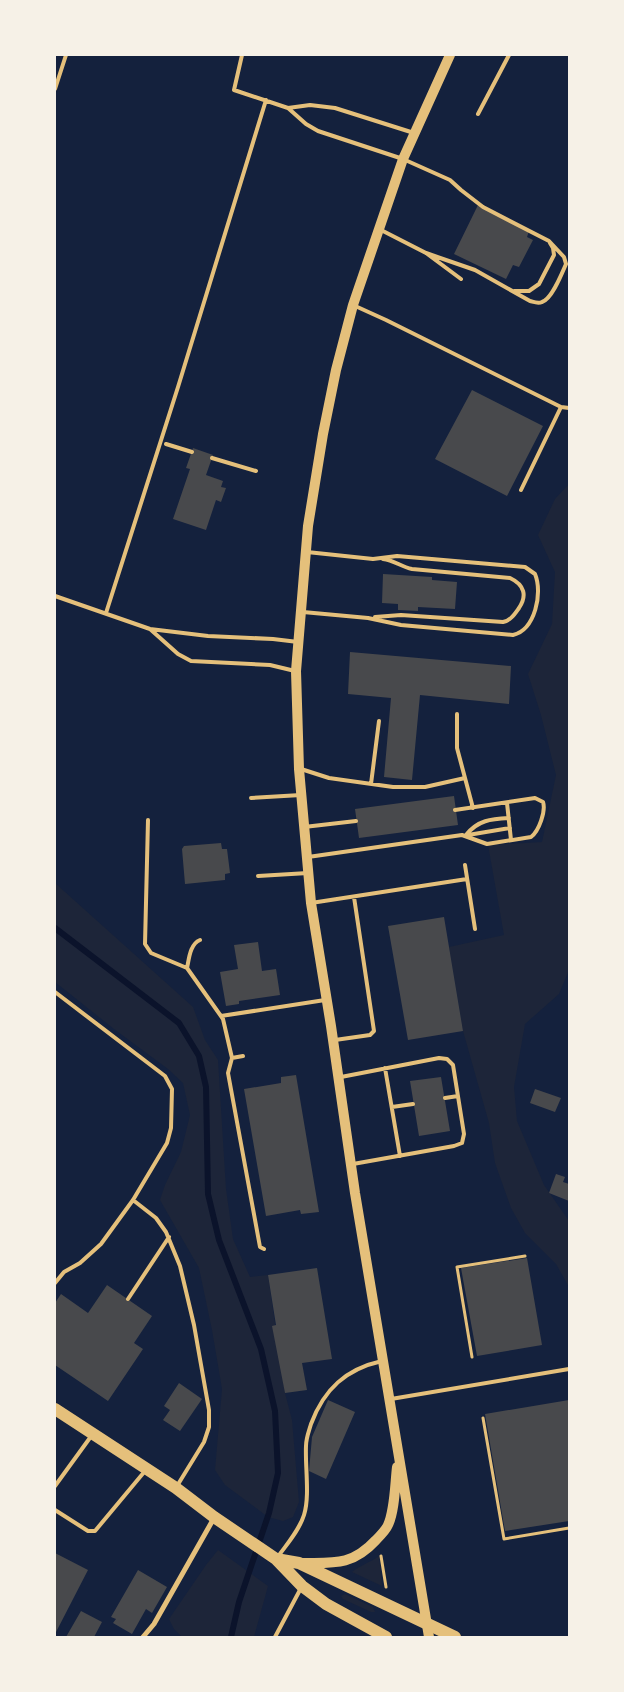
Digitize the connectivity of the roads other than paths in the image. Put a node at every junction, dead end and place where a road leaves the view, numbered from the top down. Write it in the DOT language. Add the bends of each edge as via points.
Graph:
graph roads {
  1 [pos="66,55"];
  2 [pos="242,55"];
  3 [pos="450,55"];
  4 [pos="509,55"];
  5 [pos="55,89"];
  6 [pos="266,100"];
  7 [pos="288,108"];
  8 [pos="478,114"];
  9 [pos="414,133"];
  10 [pos="403,159"];
  11 [pos="378,229"];
  12 [pos="546,239"];
  13 [pos="426,253"];
  14 [pos="462,279"];
  15 [pos="510,290"];
  16 [pos="353,305"];
  17 [pos="562,407"];
  18 [pos="569,408"];
  19 [pos="166,444"];
  20 [pos="192,452"];
  21 [pos="212,458"];
  22 [pos="256,471"];
  23 [pos="521,490"];
  24 [pos="306,552"];
  25 [pos="378,559"];
  26 [pos="55,596"];
  27 [pos="301,612"];
  28 [pos="106,613"];
  29 [pos="368,618"];
  30 [pos="150,629"];
  31 [pos="298,642"];
  32 [pos="296,671"];
  33 [pos="457,714"];
  34 [pos="379,721"];
  35 [pos="299,769"];
  36 [pos="465,778"];
  37 [pos="372,784"];
  38 [pos="301,795"];
  39 [pos="251,798"];
  40 [pos="507,802"];
  41 [pos="473,808"];
  42 [pos="456,810"];
  43 [pos="509,818"];
  44 [pos="148,820"];
  45 [pos="356,821"];
  46 [pos="303,828"];
  47 [pos="510,828"];
  48 [pos="466,835"];
  49 [pos="511,840"];
  50 [pos="306,857"];
  51 [pos="464,865"];
  52 [pos="308,873"];
  53 [pos="258,876"];
  54 [pos="467,879"];
  55 [pos="354,897"];
  56 [pos="311,903"];
  57 [pos="476,929"];
  58 [pos="200,940"];
  59 [pos="187,968"];
  60 [pos="55,992"];
  61 [pos="327,1000"];
  62 [pos="221,1016"];
  63 [pos="333,1041"];
  64 [pos="243,1056"];
  65 [pos="232,1058"];
  66 [pos="385,1068"];
  67 [pos="338,1078"];
  68 [pos="458,1096"];
  69 [pos="445,1098"];
  70 [pos="413,1104"];
  71 [pos="392,1107"];
  72 [pos="400,1156"];
  73 [pos="351,1165"];
  74 [pos="133,1200"];
  75 [pos="169,1237"];
  76 [pos="264,1249"];
  77 [pos="55,1283"];
  78 [pos="128,1299"];
  79 [pos="382,1361"];
  80 [pos="569,1369"];
  81 [pos="389,1399"];
  82 [pos="55,1409"];
  83 [pos="93,1434"];
  84 [pos="399,1456"];
  85 [pos="147,1469"];
  86 [pos="55,1486"];
  87 [pos="176,1488"];
  88 [pos="55,1510"];
  89 [pos="214,1517"];
  90 [pos="276,1559"];
  91 [pos="299,1563"];
  92 [pos="302,1586"];
  93 [pos="428,1624"];
  94 [pos="143,1637"];
  95 [pos="274,1637"];
  96 [pos="386,1637"];
  97 [pos="429,1637"];
  98 [pos="455,1637"];
  1 -- 5 [label="lane"];
  2 -- 6 [label="lane" via="234,90"];
  3 -- 9 [label="main road"];
  4 -- 8 [label="lane"];
  6 -- 7 [label="lane"];
  6 -- 28 [label="lane"];
  7 -- 9 [label="lane" via="310,105 335,108"];
  7 -- 10 [label="lane" via="318,131"];
  9 -- 10 [label="main road"];
  10 -- 11 [label="main road"];
  10 -- 12 [label="lane" via="450,180 476,202"];
  11 -- 13 [label="lane"];
  11 -- 16 [label="main road"];
  12 -- 15 [label="lane" via="554,255 538,284 529,291"];
  12 -- 15 [label="lane" via="564,257 566,264 549,297 544,302 535,303"];
  13 -- 14 [label="lane"];
  13 -- 15 [label="lane" via="475,270"];
  16 -- 17 [label="lane"];
  16 -- 24 [label="main road" via="323,434"];
  17 -- 18 [label="lane"];
  17 -- 23 [label="lane"];
  19 -- 20 [label="lane"];
  21 -- 22 [label="lane"];
  24 -- 25 [label="lane"];
  24 -- 27 [label="main road"];
  25 -- 29 [label="lane" via="412,569 510,578 521,586 524,596 514,614 503,622 401,615"];
  25 -- 29 [label="lane" via="396,556 524,567 537,578 536,604 529,623 519,634 513,635 401,625"];
  26 -- 28 [label="lane"];
  27 -- 29 [label="lane"];
  27 -- 31 [label="main road"];
  28 -- 30 [label="lane"];
  30 -- 31 [label="lane"];
  30 -- 32 [label="lane" via="191,661 270,665"];
  31 -- 32 [label="main road"];
  32 -- 35 [label="main road"];
  33 -- 36 [label="lane" via="457,748"];
  34 -- 37 [label="lane"];
  35 -- 37 [label="lane" via="329,778"];
  35 -- 38 [label="main road"];
  36 -- 37 [label="lane" via="425,787"];
  36 -- 41 [label="lane"];
  38 -- 39 [label="lane"];
  38 -- 46 [label="main road"];
  40 -- 41 [label="lane"];
  40 -- 43 [label="lane"];
  40 -- 49 [label="lane" via="535,798 544,805 534,836"];
  41 -- 42 [label="lane"];
  43 -- 47 [label="lane"];
  43 -- 48 [label="lane" via="482,821"];
  44 -- 59 [label="lane" via="145,944 151,953"];
  45 -- 46 [label="lane"];
  46 -- 50 [label="main road"];
  47 -- 48 [label="lane"];
  47 -- 49 [label="lane"];
  48 -- 49 [label="lane" via="484,844"];
  48 -- 50 [label="lane"];
  50 -- 52 [label="main road"];
  51 -- 54 [label="lane"];
  52 -- 53 [label="lane"];
  52 -- 56 [label="main road"];
  54 -- 55 [label="lane"];
  54 -- 57 [label="lane"];
  55 -- 56 [label="lane"];
  55 -- 63 [label="lane" via="374,1031 370,1035"];
  56 -- 61 [label="main road"];
  58 -- 59 [label="lane" via="193,945"];
  59 -- 62 [label="lane"];
  60 -- 74 [label="lane" via="166,1076 170,1083 170,1135"];
  61 -- 62 [label="lane"];
  61 -- 63 [label="main road"];
  62 -- 65 [label="lane"];
  63 -- 67 [label="main road"];
  64 -- 65 [label="lane"];
  65 -- 76 [label="lane" via="228,1073 260,1247"];
  66 -- 67 [label="lane"];
  66 -- 68 [label="lane" via="447,1058 453,1065"];
  66 -- 71 [label="lane"];
  67 -- 73 [label="main road"];
  68 -- 69 [label="lane"];
  68 -- 72 [label="lane" via="464,1134 462,1143"];
  70 -- 71 [label="lane"];
  71 -- 72 [label="lane"];
  72 -- 73 [label="lane"];
  73 -- 79 [label="main road"];
  74 -- 75 [label="lane" via="156,1218"];
  74 -- 77 [label="lane" via="101,1244 88,1257 64,1272"];
  75 -- 78 [label="lane"];
  75 -- 87 [label="lane" via="180,1266 194,1325 209,1410 209,1427 204,1442"];
  79 -- 81 [label="main road"];
  79 -- 90 [label="lane" via="359,1368 345,1377 321,1402 306,1444 304,1514"];
  80 -- 81 [label="lane"];
  81 -- 84 [label="main road"];
  82 -- 83 [label="main road"];
  83 -- 85 [label="main road"];
  83 -- 86 [label="lane"];
  84 -- 91 [label="main road" via="392,1514 382,1534 352,1558 337,1563"];
  84 -- 93 [label="main road"];
  85 -- 87 [label="main road"];
  85 -- 88 [label="lane" via="95,1531 88,1531"];
  87 -- 89 [label="main road"];
  89 -- 90 [label="main road"];
  89 -- 94 [label="street" via="154,1624"];
  90 -- 91 [label="main road"];
  90 -- 92 [label="main road"];
  91 -- 93 [label="main road"];
  92 -- 95 [label="lane"];
  92 -- 96 [label="main road" via="326,1604"];
  93 -- 97 [label="main road"];
  93 -- 98 [label="main road"];
}
